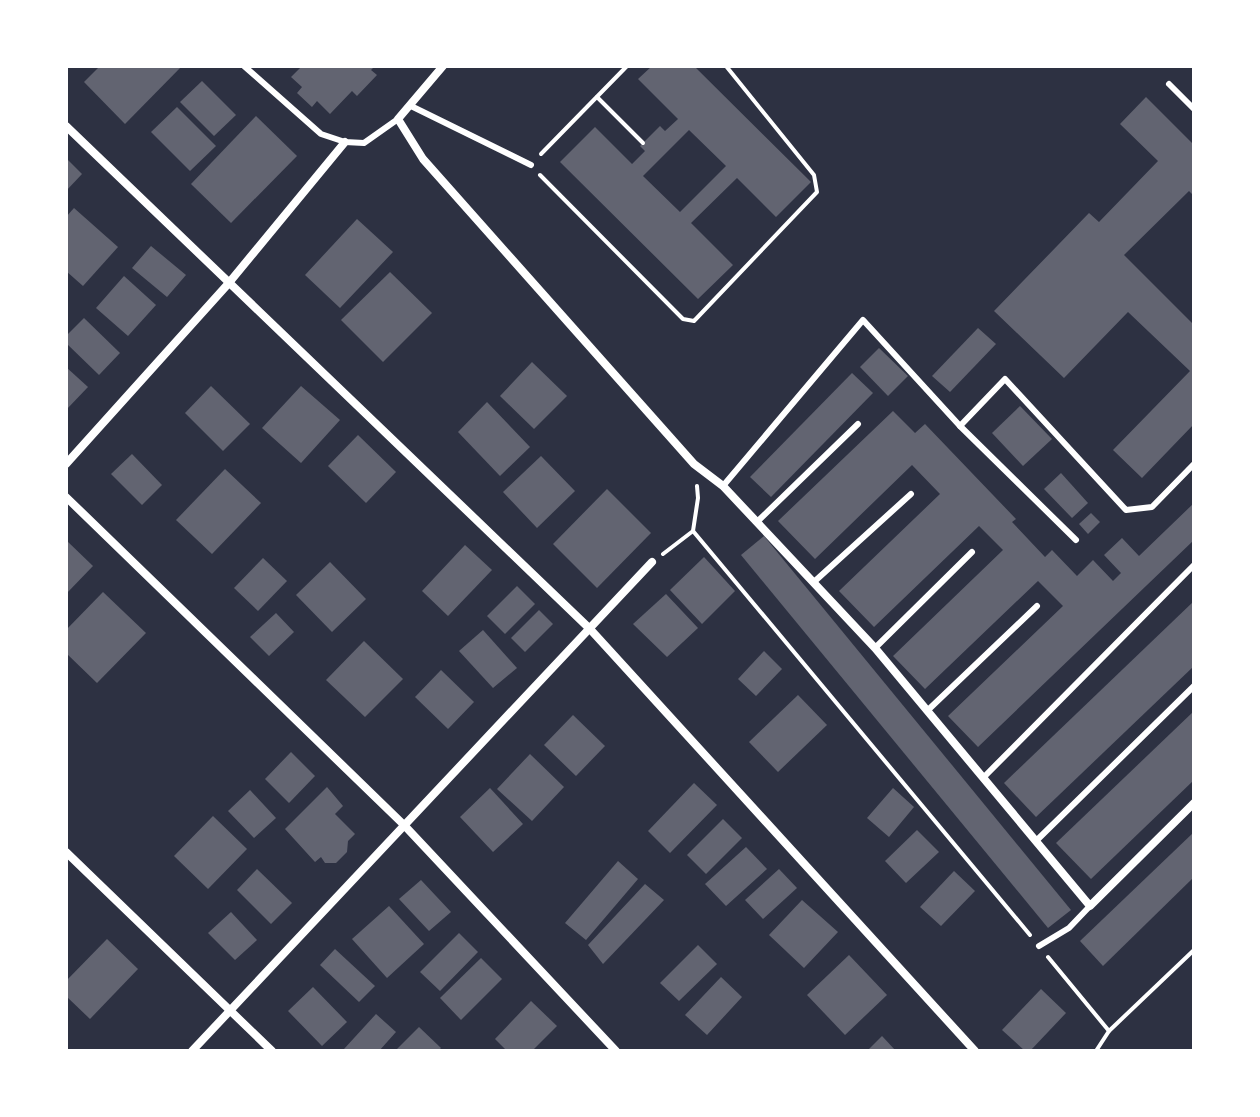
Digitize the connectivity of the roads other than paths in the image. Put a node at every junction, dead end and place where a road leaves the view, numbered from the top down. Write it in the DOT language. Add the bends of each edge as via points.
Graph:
graph roads {
  1 [pos="244,66"];
  2 [pos="443,66"];
  3 [pos="1169,84"];
  4 [pos="411,106"];
  5 [pos="1194,109"];
  6 [pos="398,119"];
  7 [pos="66,126"];
  8 [pos="345,142"];
  9 [pos="531,165"];
  10 [pos="228,284"];
  11 [pos="858,424"];
  12 [pos="960,426"];
  13 [pos="66,464"];
  14 [pos="1194,464"];
  15 [pos="723,486"];
  16 [pos="911,494"];
  17 [pos="66,497"];
  18 [pos="758,521"];
  19 [pos="1076,540"];
  20 [pos="972,552"];
  21 [pos="652,562"];
  22 [pos="1194,565"];
  23 [pos="815,581"];
  24 [pos="1037,606"];
  25 [pos="590,629"];
  26 [pos="875,648"];
  27 [pos="1194,686"];
  28 [pos="927,711"];
  29 [pos="984,777"];
  30 [pos="1194,803"];
  31 [pos="404,825"];
  32 [pos="1036,841"];
  33 [pos="66,852"];
  34 [pos="1090,906"];
  35 [pos="1039,946"];
  36 [pos="231,1009"];
  37 [pos="192,1051"];
  38 [pos="272,1051"];
  39 [pos="616,1051"];
  40 [pos="975,1051"];
  1 -- 8 [label="lane" via="321,134"];
  2 -- 4 [label="street"];
  3 -- 5 [label="lane"];
  4 -- 6 [label="street"];
  4 -- 9 [label="lane"];
  6 -- 8 [label="lane" via="364,143"];
  6 -- 15 [label="street" via="423,159 694,464"];
  7 -- 10 [label="street"];
  8 -- 10 [label="street"];
  10 -- 13 [label="street"];
  10 -- 25 [label="street"];
  11 -- 18 [label="lane"];
  12 -- 14 [label="lane" via="1005,379 1126,510 1152,507"];
  12 -- 15 [label="lane" via="863,320"];
  12 -- 19 [label="lane"];
  15 -- 18 [label="street"];
  16 -- 23 [label="lane"];
  17 -- 31 [label="street"];
  18 -- 23 [label="street"];
  20 -- 26 [label="lane"];
  21 -- 25 [label="street"];
  22 -- 29 [label="lane"];
  23 -- 26 [label="street"];
  24 -- 28 [label="lane"];
  25 -- 31 [label="street"];
  25 -- 40 [label="street"];
  26 -- 28 [label="street"];
  27 -- 32 [label="lane"];
  28 -- 29 [label="street"];
  29 -- 32 [label="street"];
  30 -- 34 [label="street"];
  31 -- 36 [label="street"];
  31 -- 39 [label="street"];
  32 -- 34 [label="street"];
  33 -- 36 [label="street"];
  34 -- 35 [label="lane" via="1069,928"];
  36 -- 37 [label="street"];
  36 -- 38 [label="street"];
}
